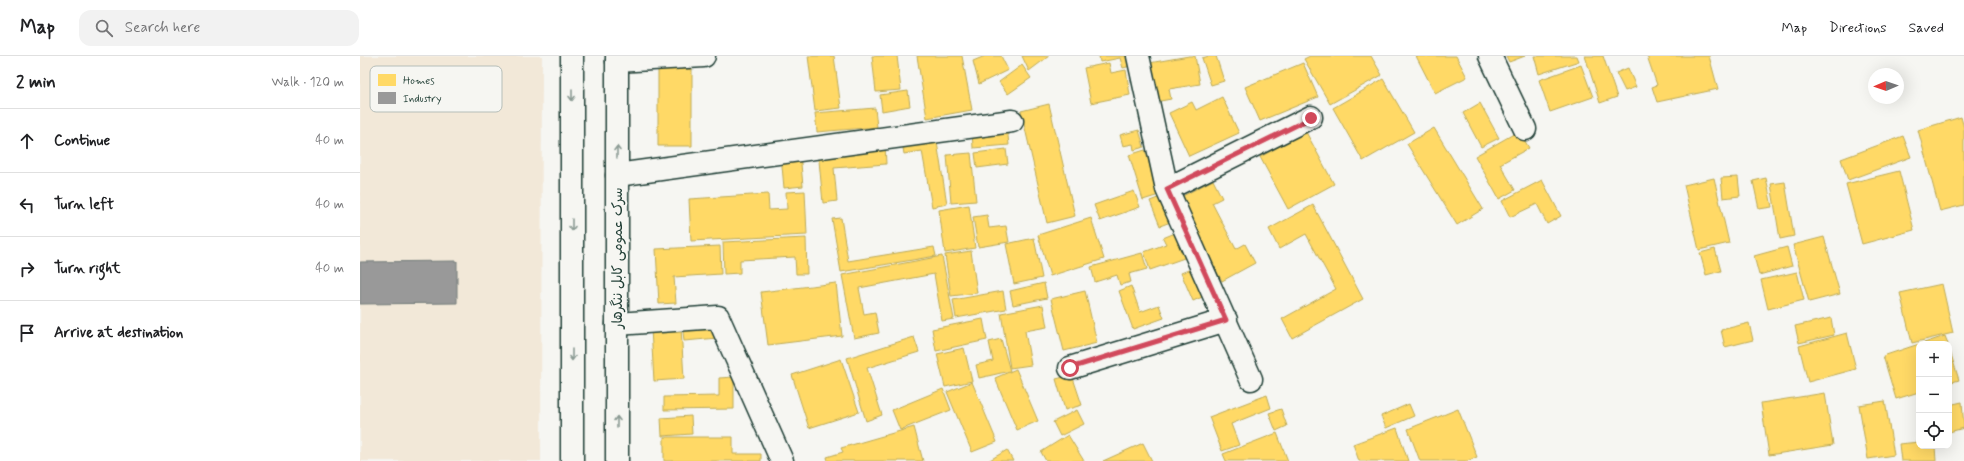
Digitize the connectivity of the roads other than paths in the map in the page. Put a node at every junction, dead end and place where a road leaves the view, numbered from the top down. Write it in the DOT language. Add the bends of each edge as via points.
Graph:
graph roads {
  1 [pos="572,56"];
  2 [pos="704,56"];
  3 [pos="1138,56"];
  4 [pos="1490,56"];
  5 [pos="617,58"];
  6 [pos="1311,118"];
  7 [pos="1012,121"];
  8 [pos="1525,130"];
  9 [pos="617,175"];
  10 [pos="1167,189"];
  11 [pos="1226,320"];
  12 [pos="617,324"];
  13 [pos="1070,368"];
  14 [pos="1251,379"];
  15 [pos="572,461"];
  16 [pos="617,461"];
  17 [pos="782,461"];
  1 -- 15 [label="main road, one-way"];
  2 -- 5 [label="main road"];
  3 -- 10 [label="main road"];
  4 -- 8 [label="main road"];
  9 -- 5 [label="main road, سرک عمومی کابل ننگرهار, one-way"];
  6 -- 10 [label="main road"];
  7 -- 9 [label="main road"];
  9 -- 12 [label="main road, سرک عمومی کابل ننگرهار"];
  10 -- 11 [label="main road"];
  11 -- 13 [label="main road"];
  11 -- 14 [label="main road"];
  16 -- 12 [label="main road, سرک عمومی کابل ننگرهار, one-way"];
  12 -- 17 [label="main road" via="718,317"];
}
